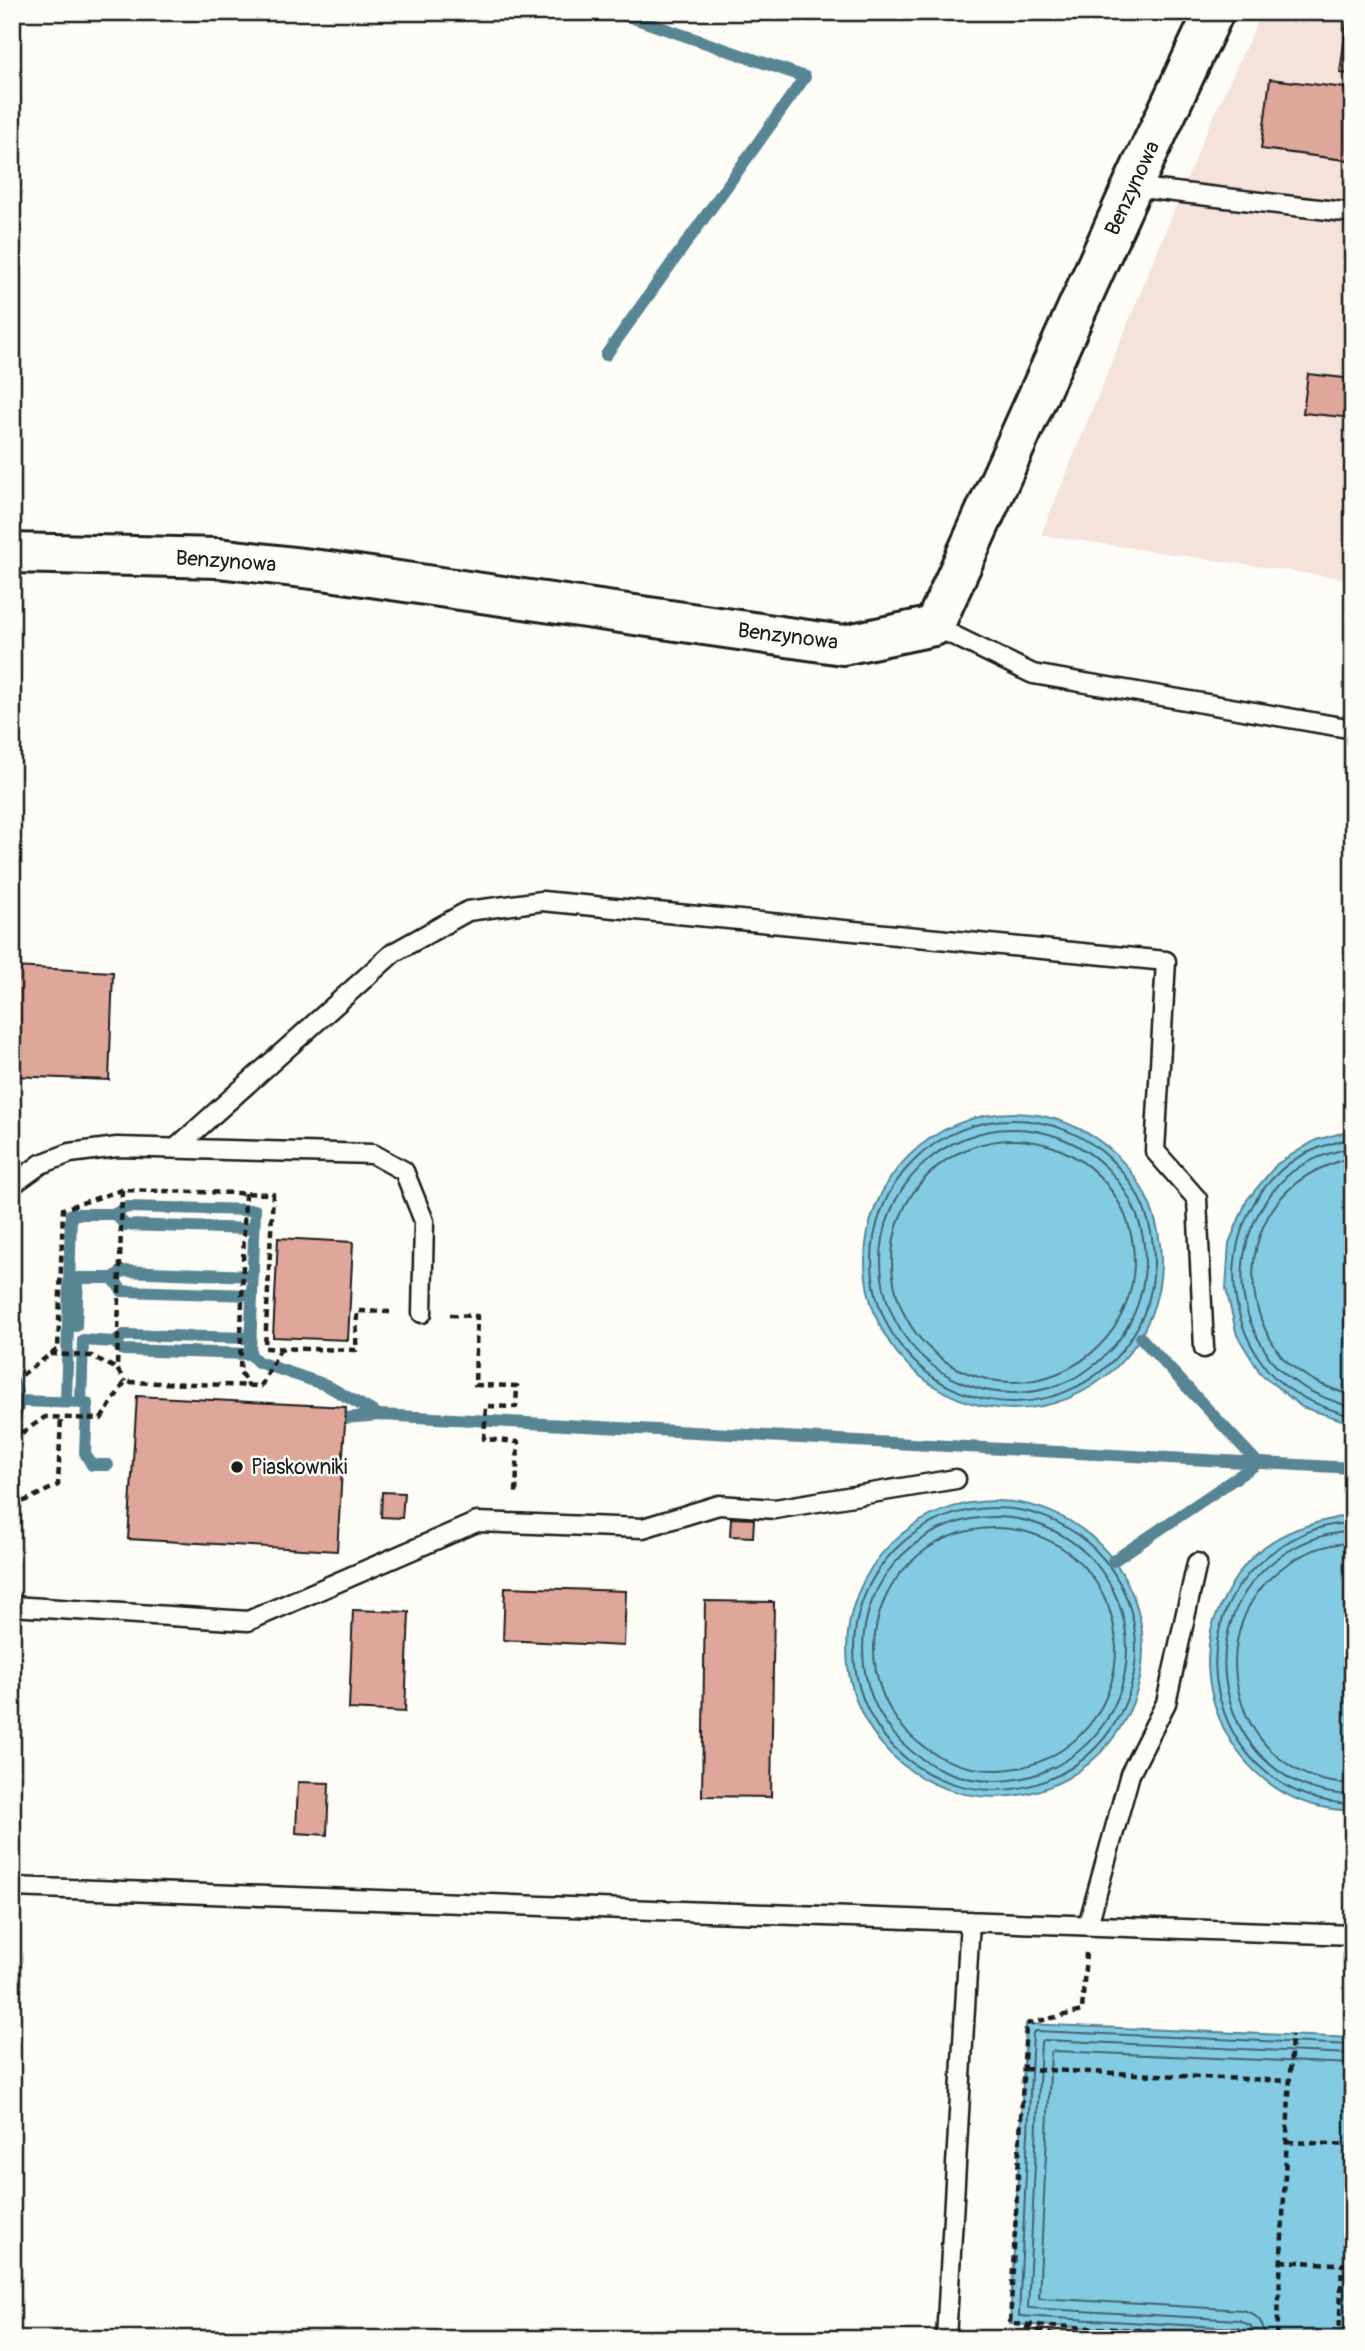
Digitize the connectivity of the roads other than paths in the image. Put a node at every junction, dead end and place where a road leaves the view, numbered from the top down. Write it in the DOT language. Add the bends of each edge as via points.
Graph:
graph roads {
  1 [pos="1214,12"];
  2 [pos="1132,187"];
  3 [pos="1353,213"];
  4 [pos="12,553"];
  5 [pos="934,626"];
  6 [pos="1353,729"];
  7 [pos="176,1148"];
  8 [pos="12,1185"];
  9 [pos="422,1313"];
  10 [pos="1205,1348"];
  11 [pos="956,1479"];
  12 [pos="1197,1563"];
  13 [pos="12,1606"];
  14 [pos="12,1887"];
  15 [pos="970,1922"];
  16 [pos="1088,1925"];
  17 [pos="1353,1935"];
  18 [pos="946,2339"];
  1 -- 2 [label="street, Benzynowa"];
  2 -- 3 [label="lane"];
  2 -- 5 [label="street, Benzynowa"];
  4 -- 5 [label="street, Benzynowa" via="218,558 329,570 843,645"];
  5 -- 6 [label="lane" via="1033,674"];
  7 -- 8 [label="lane" via="117,1147 70,1153 41,1164"];
  7 -- 9 [label="lane" via="373,1154 404,1171 424,1221"];
  7 -- 10 [label="lane" via="393,953 468,911 542,901 1167,961 1155,1151 1197,1199"];
  11 -- 13 [label="lane" via="775,1509 719,1505 643,1528 477,1522 248,1621"];
  12 -- 16 [label="lane" via="1167,1703 1130,1774"];
  14 -- 15 [label="lane"];
  15 -- 16 [label="lane"];
  15 -- 18 [label="lane"];
  16 -- 17 [label="lane"];
}
